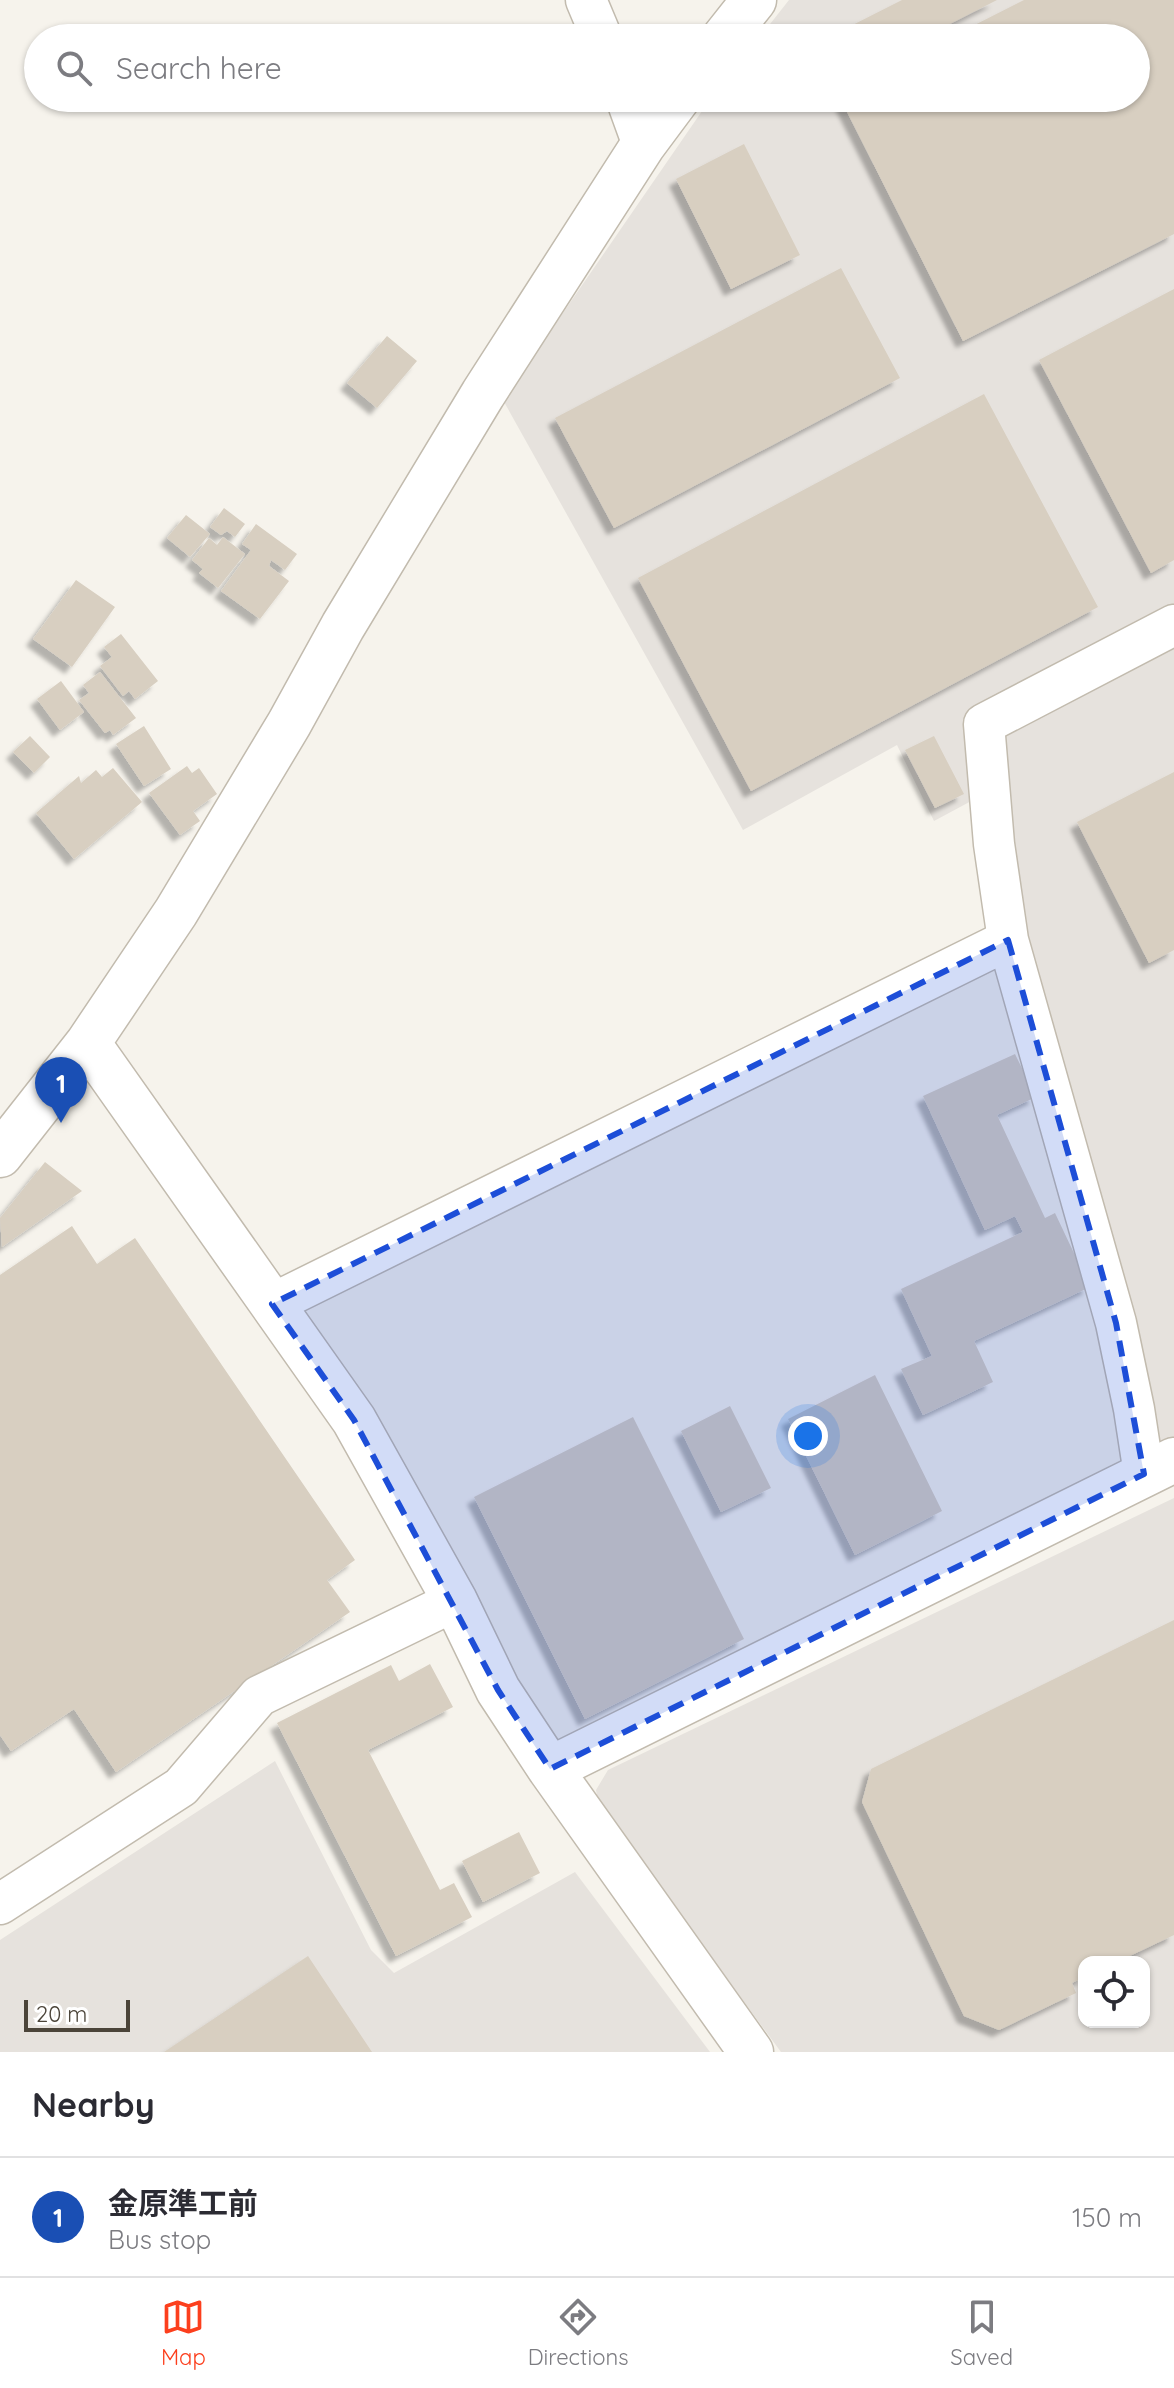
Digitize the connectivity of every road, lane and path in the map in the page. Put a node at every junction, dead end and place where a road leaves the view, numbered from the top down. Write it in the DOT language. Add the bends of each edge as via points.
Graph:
graph roads {
  1 [pos="586,0"];
  2 [pos="754,0"];
  3 [pos="596,24"];
  4 [pos="735,24"];
  5 [pos="631,112"];
  6 [pos="668,112"];
  7 [pos="643,145"];
  8 [pos="1174,625"];
  9 [pos="1008,940"];
  10 [pos="88,1043"];
  11 [pos="0,1155"];
  12 [pos="272,1304"];
  13 [pos="1159,1467"];
  14 [pos="455,1601"];
  15 [pos="550,1769"];
  16 [pos="0,1904"];
  17 [pos="751,2052"];
  1 -- 3 [label="street"];
  2 -- 4 [label="street"];
  5 -- 7 [label="street"];
  6 -- 7 [label="street"];
  7 -- 10 [label="street" via="398,533 183,900"];
  8 -- 9 [label="street" via="984,724"];
  9 -- 12 [label="street"];
  9 -- 13 [label="street" via="1129,1380"];
  10 -- 11 [label="street"];
  10 -- 12 [label="street"];
  12 -- 14 [label="street" via="354,1420"];
  13 -- 15 [label="street"];
  14 -- 15 [label="street" via="498,1690"];
  14 -- 16 [label="street" via="259,1696 181,1787"];
  15 -- 17 [label="street"];
}
